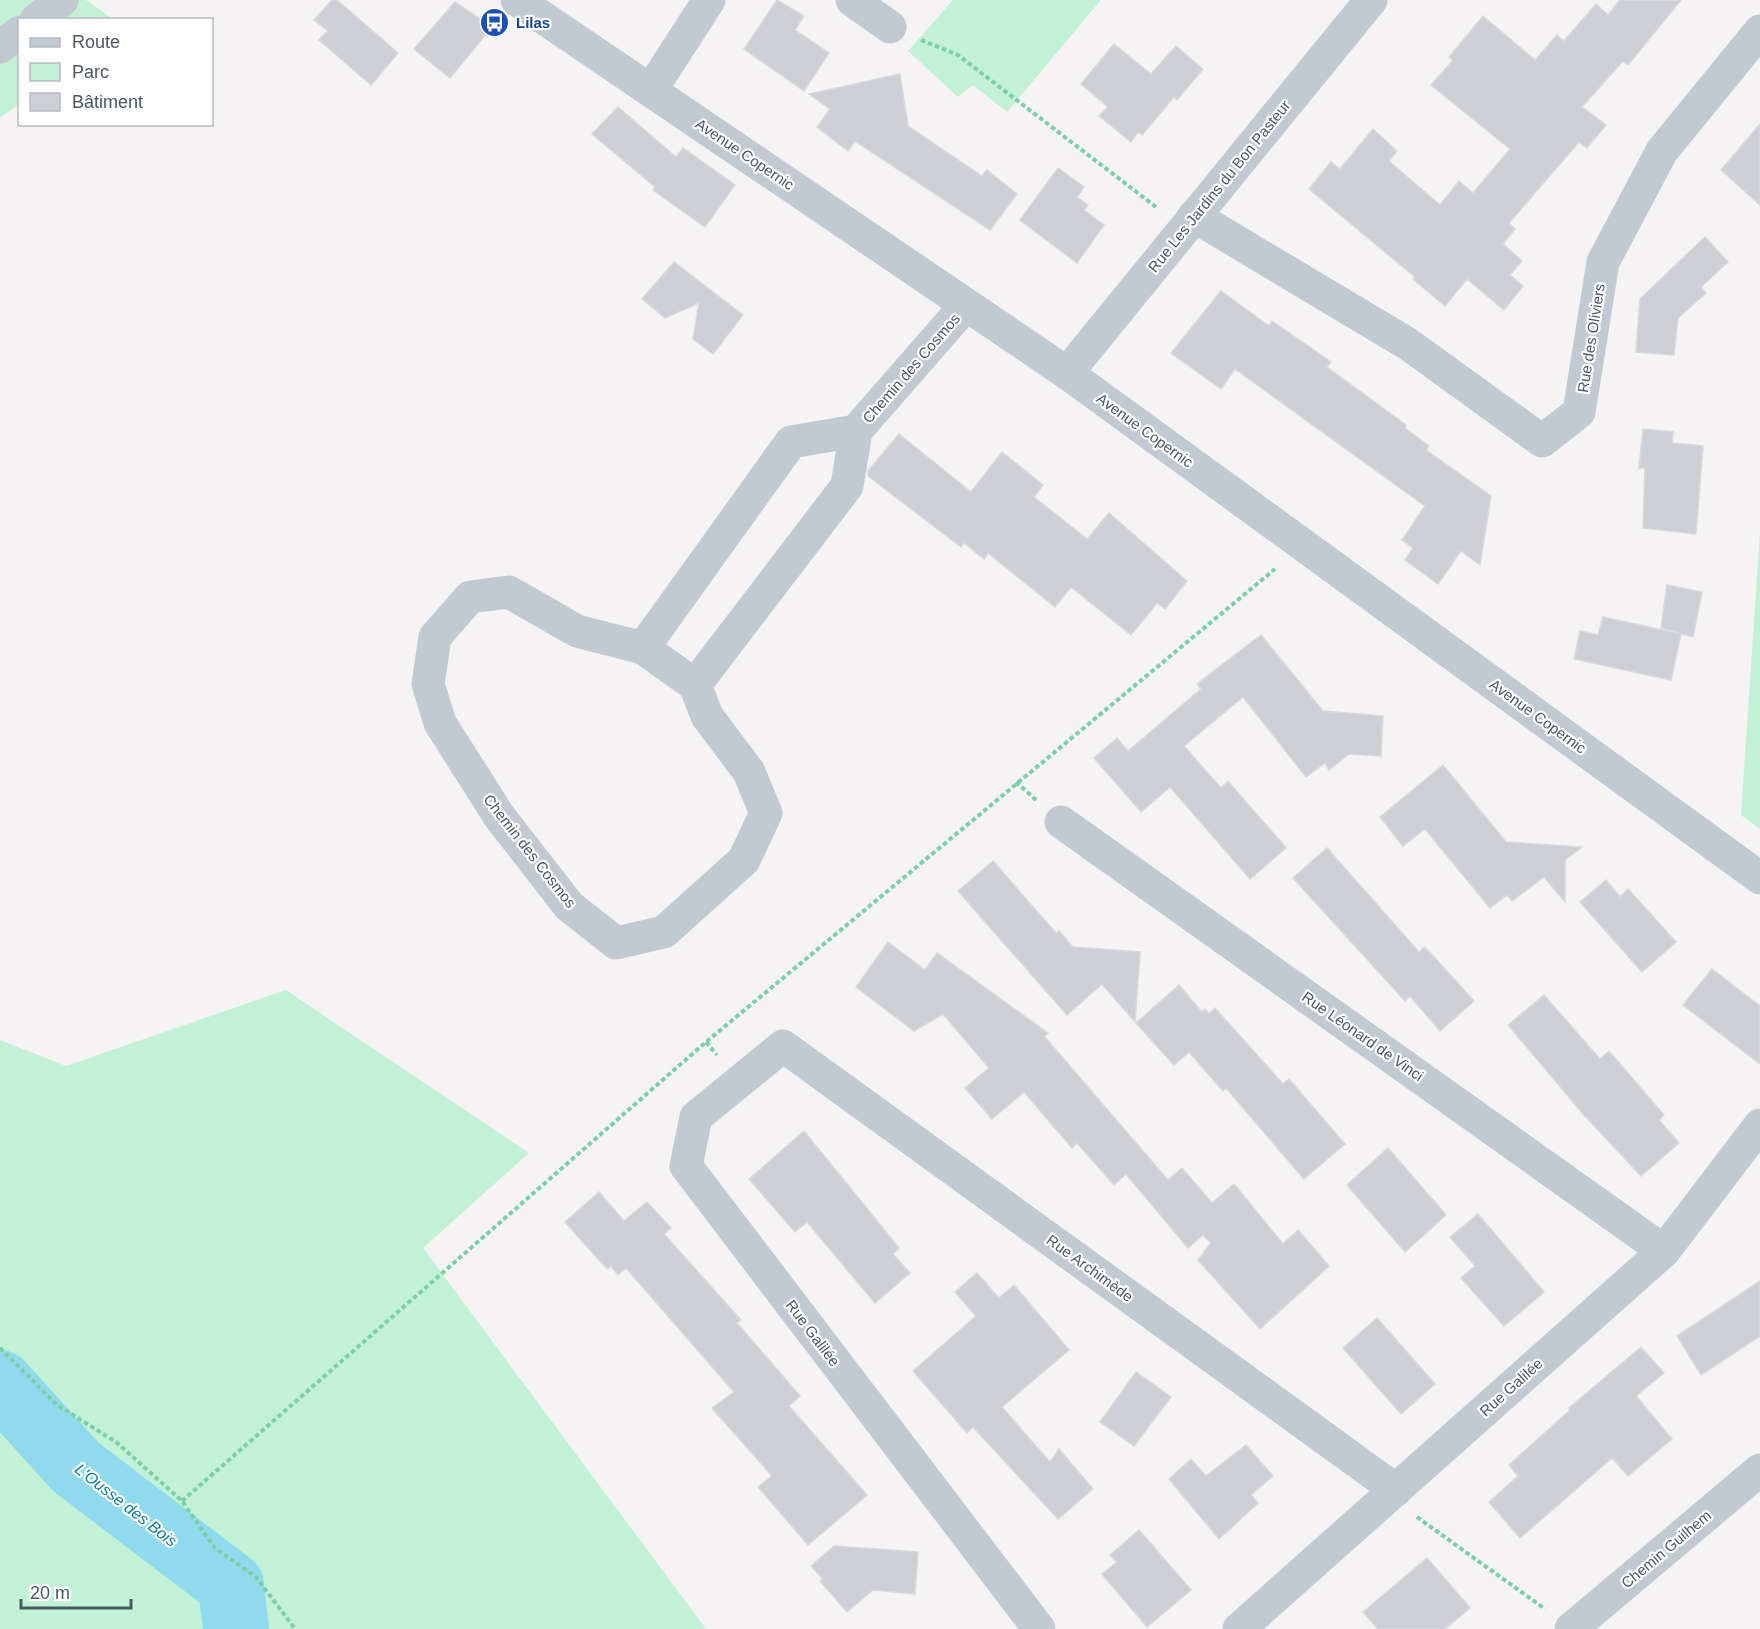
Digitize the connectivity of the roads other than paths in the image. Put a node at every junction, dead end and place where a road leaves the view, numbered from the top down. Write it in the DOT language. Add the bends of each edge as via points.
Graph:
graph roads {
  1 [pos="62,0"];
  2 [pos="517,0"];
  3 [pos="709,0"];
  4 [pos="852,0"];
  5 [pos="1371,0"];
  6 [pos="39,18"];
  7 [pos="890,27"];
  8 [pos="1760,32"];
  9 [pos="18,34"];
  10 [pos="0,47"];
  11 [pos="651,90"];
  12 [pos="1189,222"];
  13 [pos="966,304"];
  14 [pos="1067,373"];
  15 [pos="856,431"];
  16 [pos="643,648"];
  17 [pos="695,685"];
  18 [pos="1061,822"];
  19 [pos="1760,878"];
  20 [pos="783,1046"];
  21 [pos="1760,1125"];
  22 [pos="1664,1251"];
  23 [pos="1760,1470"];
  24 [pos="1396,1490"];
  25 [pos="1039,1629"];
  26 [pos="1239,1629"];
  27 [pos="1572,1629"];
  1 -- 6 [label="street"];
  2 -- 11 [label="street, Avenue Copernic"];
  3 -- 11 [label="street"];
  4 -- 7 [label="street"];
  5 -- 12 [label="street, Rue Les Jardins du Bon Pasteur"];
  8 -- 12 [label="street, Rue des Oliviers" via="1656,161 1603,262 1580,412 1542,441 1408,344"];
  9 -- 10 [label="street"];
  11 -- 13 [label="street, Avenue Copernic"];
  12 -- 14 [label="street, Rue Les Jardins du Bon Pasteur"];
  13 -- 14 [label="street, Avenue Copernic"];
  13 -- 15 [label="street, Chemin des Cosmos"];
  14 -- 19 [label="street, Avenue Copernic"];
  15 -- 16 [label="street, Chemin des Cosmos" via="791,442"];
  15 -- 17 [label="street, Chemin des Cosmos" via="847,486"];
  16 -- 17 [label="street, Chemin des Cosmos"];
  16 -- 17 [label="street, Chemin des Cosmos" via="577,631 509,592 470,597 435,637 428,684 440,723 499,816 569,906 616,944 664,932 744,860 766,813 749,772 707,716"];
  18 -- 22 [label="street, Rue Léonard de Vinci"];
  20 -- 24 [label="street, Rue Archimède"];
  20 -- 25 [label="street, Rue Galilée" via="696,1117 686,1166"];
  21 -- 22 [label="street, Rue Galilée"];
  22 -- 24 [label="street, Rue Galilée"];
  23 -- 27 [label="street, Chemin Guilhem"];
  24 -- 26 [label="street, Rue Galilée"];
}
